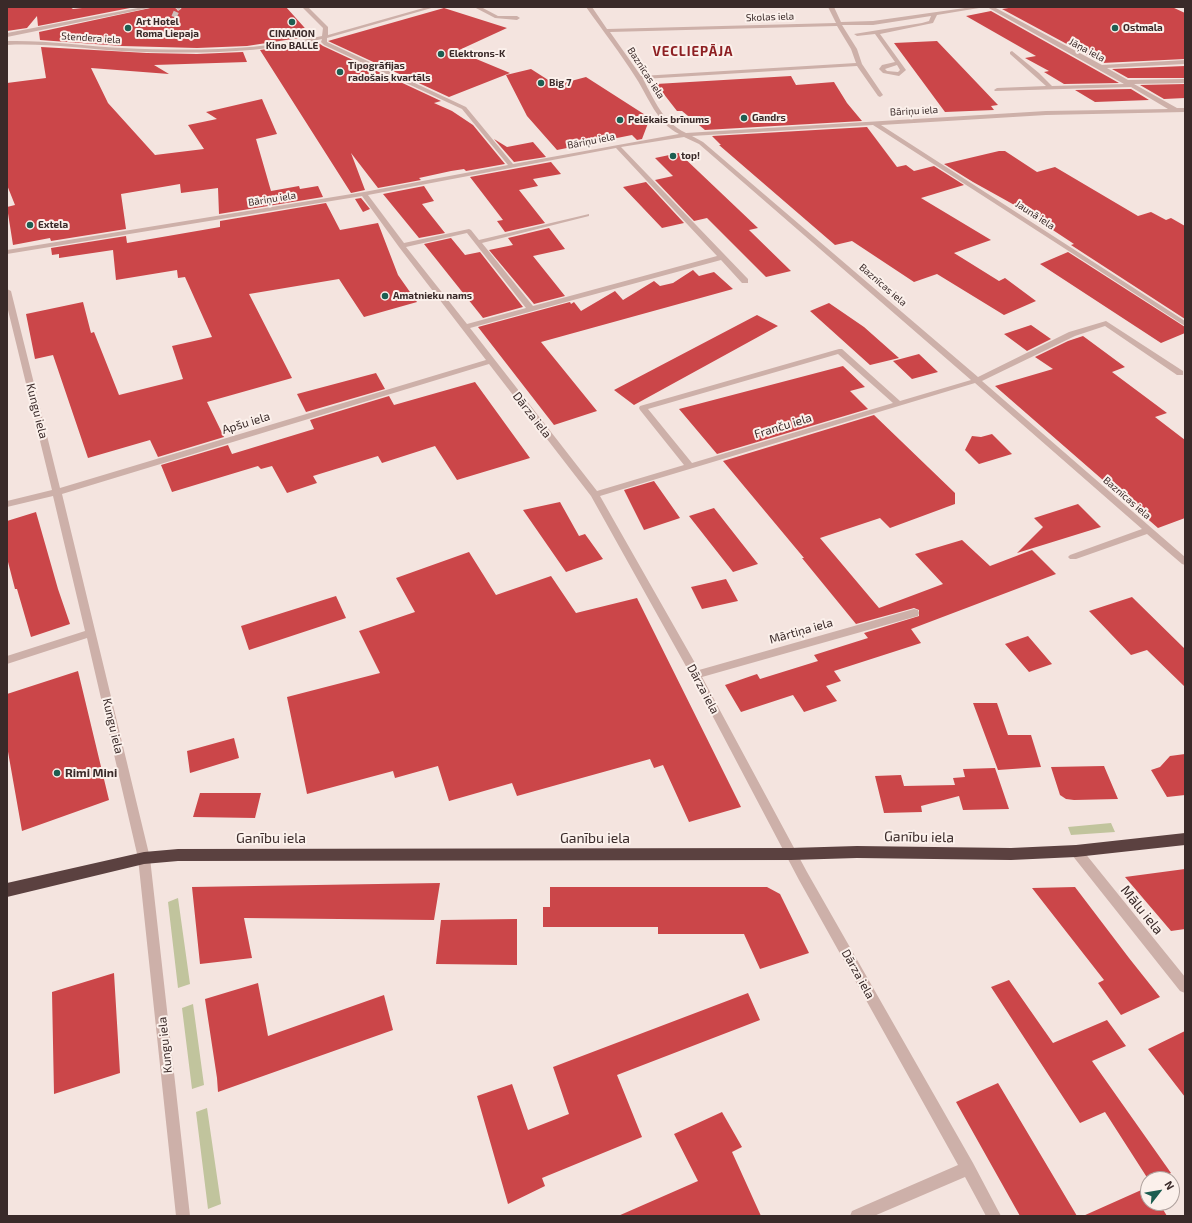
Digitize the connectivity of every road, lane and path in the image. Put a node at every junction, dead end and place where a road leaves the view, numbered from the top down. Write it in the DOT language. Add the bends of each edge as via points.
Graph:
graph roads {
  1 [pos="151,7"];
  2 [pos="305,7"];
  3 [pos="432,7"];
  4 [pos="477,7"];
  5 [pos="589,7"];
  6 [pos="831,7"];
  7 [pos="982,7"];
  8 [pos="990,7"];
  9 [pos="935,14"];
  10 [pos="517,18"];
  11 [pos="841,24"];
  12 [pos="606,31"];
  13 [pos="877,33"];
  14 [pos="7,34"];
  15 [pos="857,34"];
  16 [pos="325,37"];
  17 [pos="7,43"];
  18 [pos="1012,54"];
  19 [pos="1185,62"];
  20 [pos="898,63"];
  21 [pos="859,64"];
  22 [pos="1101,67"];
  23 [pos="639,78"];
  24 [pos="1185,81"];
  25 [pos="1128,84"];
  26 [pos="1051,88"];
  27 [pos="997,90"];
  28 [pos="880,95"];
  29 [pos="1175,110"];
  30 [pos="1185,110"];
  31 [pos="874,123"];
  32 [pos="685,135"];
  33 [pos="616,146"];
  34 [pos="512,166"];
  35 [pos="364,194"];
  36 [pos="586,215"];
  37 [pos="478,242"];
  38 [pos="401,246"];
  39 [pos="7,252"];
  40 [pos="722,257"];
  41 [pos="745,281"];
  42 [pos="7,290"];
  43 [pos="531,309"];
  44 [pos="1185,324"];
  45 [pos="466,327"];
  46 [pos="490,361"];
  47 [pos="1180,373"];
  48 [pos="978,380"];
  49 [pos="899,404"];
  50 [pos="690,467"];
  51 [pos="57,492"];
  52 [pos="595,495"];
  53 [pos="7,504"];
  54 [pos="1149,530"];
  55 [pos="1073,557"];
  56 [pos="1185,562"];
  57 [pos="914,613"];
  58 [pos="91,633"];
  59 [pos="7,660"];
  60 [pos="696,675"];
  61 [pos="1185,839"];
  62 [pos="1076,851"];
  63 [pos="791,854"];
  64 [pos="144,858"];
  65 [pos="7,890"];
  66 [pos="1185,987"];
  67 [pos="968,1168"];
  68 [pos="183,1216"];
  69 [pos="857,1216"];
  70 [pos="994,1216"];
  1 -- 14 [label="street"];
  2 -- 16 [label="street" via="326,28"];
  3 -- 16 [label="street, Stendera iela"];
  4 -- 10 [label="street" via="497,17"];
  5 -- 12 [label="street, Baznīcas iela"];
  6 -- 11 [label="street"];
  7 -- 9 [label="street, Skolas iela"];
  8 -- 22 [label="street, Jāņa iela"];
  9 -- 11 [label="street, Skolas iela" via="873,23"];
  9 -- 13 [label="street" via="931,22"];
  11 -- 12 [label="street, Skolas iela"];
  11 -- 21 [label="street"];
  12 -- 23 [label="street, Baznīcas iela"];
  13 -- 15 [label="street"];
  13 -- 20 [label="street"];
  16 -- 17 [label="street, Stendera iela" via="280,45 179,52 29,42"];
  16 -- 34 [label="street" via="326,44 464,108"];
  18 -- 26 [label="street"];
  19 -- 22 [label="street"];
  21 -- 23 [label="street"];
  21 -- 28 [label="street"];
  22 -- 25 [label="street, Jāņa iela"];
  23 -- 32 [label="street, Baznīcas iela" via="664,120 672,129"];
  24 -- 25 [label="street"];
  25 -- 26 [label="street"];
  25 -- 29 [label="street, Jāņa iela"];
  26 -- 27 [label="street"];
  29 -- 30 [label="street, Bāriņu iela"];
  29 -- 31 [label="street, Bāriņu iela" via="1046,113"];
  31 -- 32 [label="street, Bāriņu iela"];
  31 -- 44 [label="street, Jaunā iela"];
  32 -- 33 [label="street, Bāriņu iela"];
  32 -- 48 [label="street, Baznīcas iela" via="707,148"];
  33 -- 34 [label="street, Bāriņu iela"];
  33 -- 40 [label="street"];
  34 -- 35 [label="street, Bāriņu iela"];
  35 -- 38 [label="street, Dārza iela"];
  35 -- 39 [label="street, Bāriņu iela"];
  36 -- 37 [label="street"];
  37 -- 38 [label="street" via="469,231"];
  37 -- 43 [label="street"];
  38 -- 45 [label="street, Dārza iela"];
  40 -- 41 [label="street"];
  40 -- 43 [label="street"];
  42 -- 51 [label="street, Kungu iela"];
  43 -- 45 [label="street"];
  45 -- 46 [label="street, Dārza iela"];
  46 -- 51 [label="street, Apšu iela"];
  46 -- 52 [label="street, Dārza iela"];
  47 -- 48 [label="street, Franču iela" via="1106,323 1072,334"];
  48 -- 49 [label="street, Franču iela"];
  48 -- 54 [label="street, Baznīcas iela"];
  49 -- 50 [label="street, Franču iela"];
  49 -- 50 [label="street" via="839,351 643,408"];
  50 -- 52 [label="street, Franču iela"];
  51 -- 53 [label="street, Apšu iela"];
  51 -- 58 [label="street, Kungu iela"];
  52 -- 60 [label="street, Dārza iela"];
  54 -- 55 [label="street"];
  54 -- 56 [label="street, Baznīcas iela"];
  57 -- 60 [label="street, Mārtiņa iela"];
  58 -- 59 [label="street"];
  58 -- 64 [label="street, Kungu iela"];
  60 -- 63 [label="street, Dārza iela"];
  61 -- 62 [label="highway, Ganību iela"];
  62 -- 63 [label="highway, Ganību iela" via="1011,854"];
  62 -- 66 [label="street, Mālu iela"];
  63 -- 64 [label="highway, Ganību iela" via="232,854"];
  63 -- 67 [label="street, Dārza iela"];
  64 -- 65 [label="highway, Ganību iela"];
  64 -- 68 [label="street, Kungu iela"];
  67 -- 69 [label="street"];
  67 -- 70 [label="street, Dārza iela"];
}
